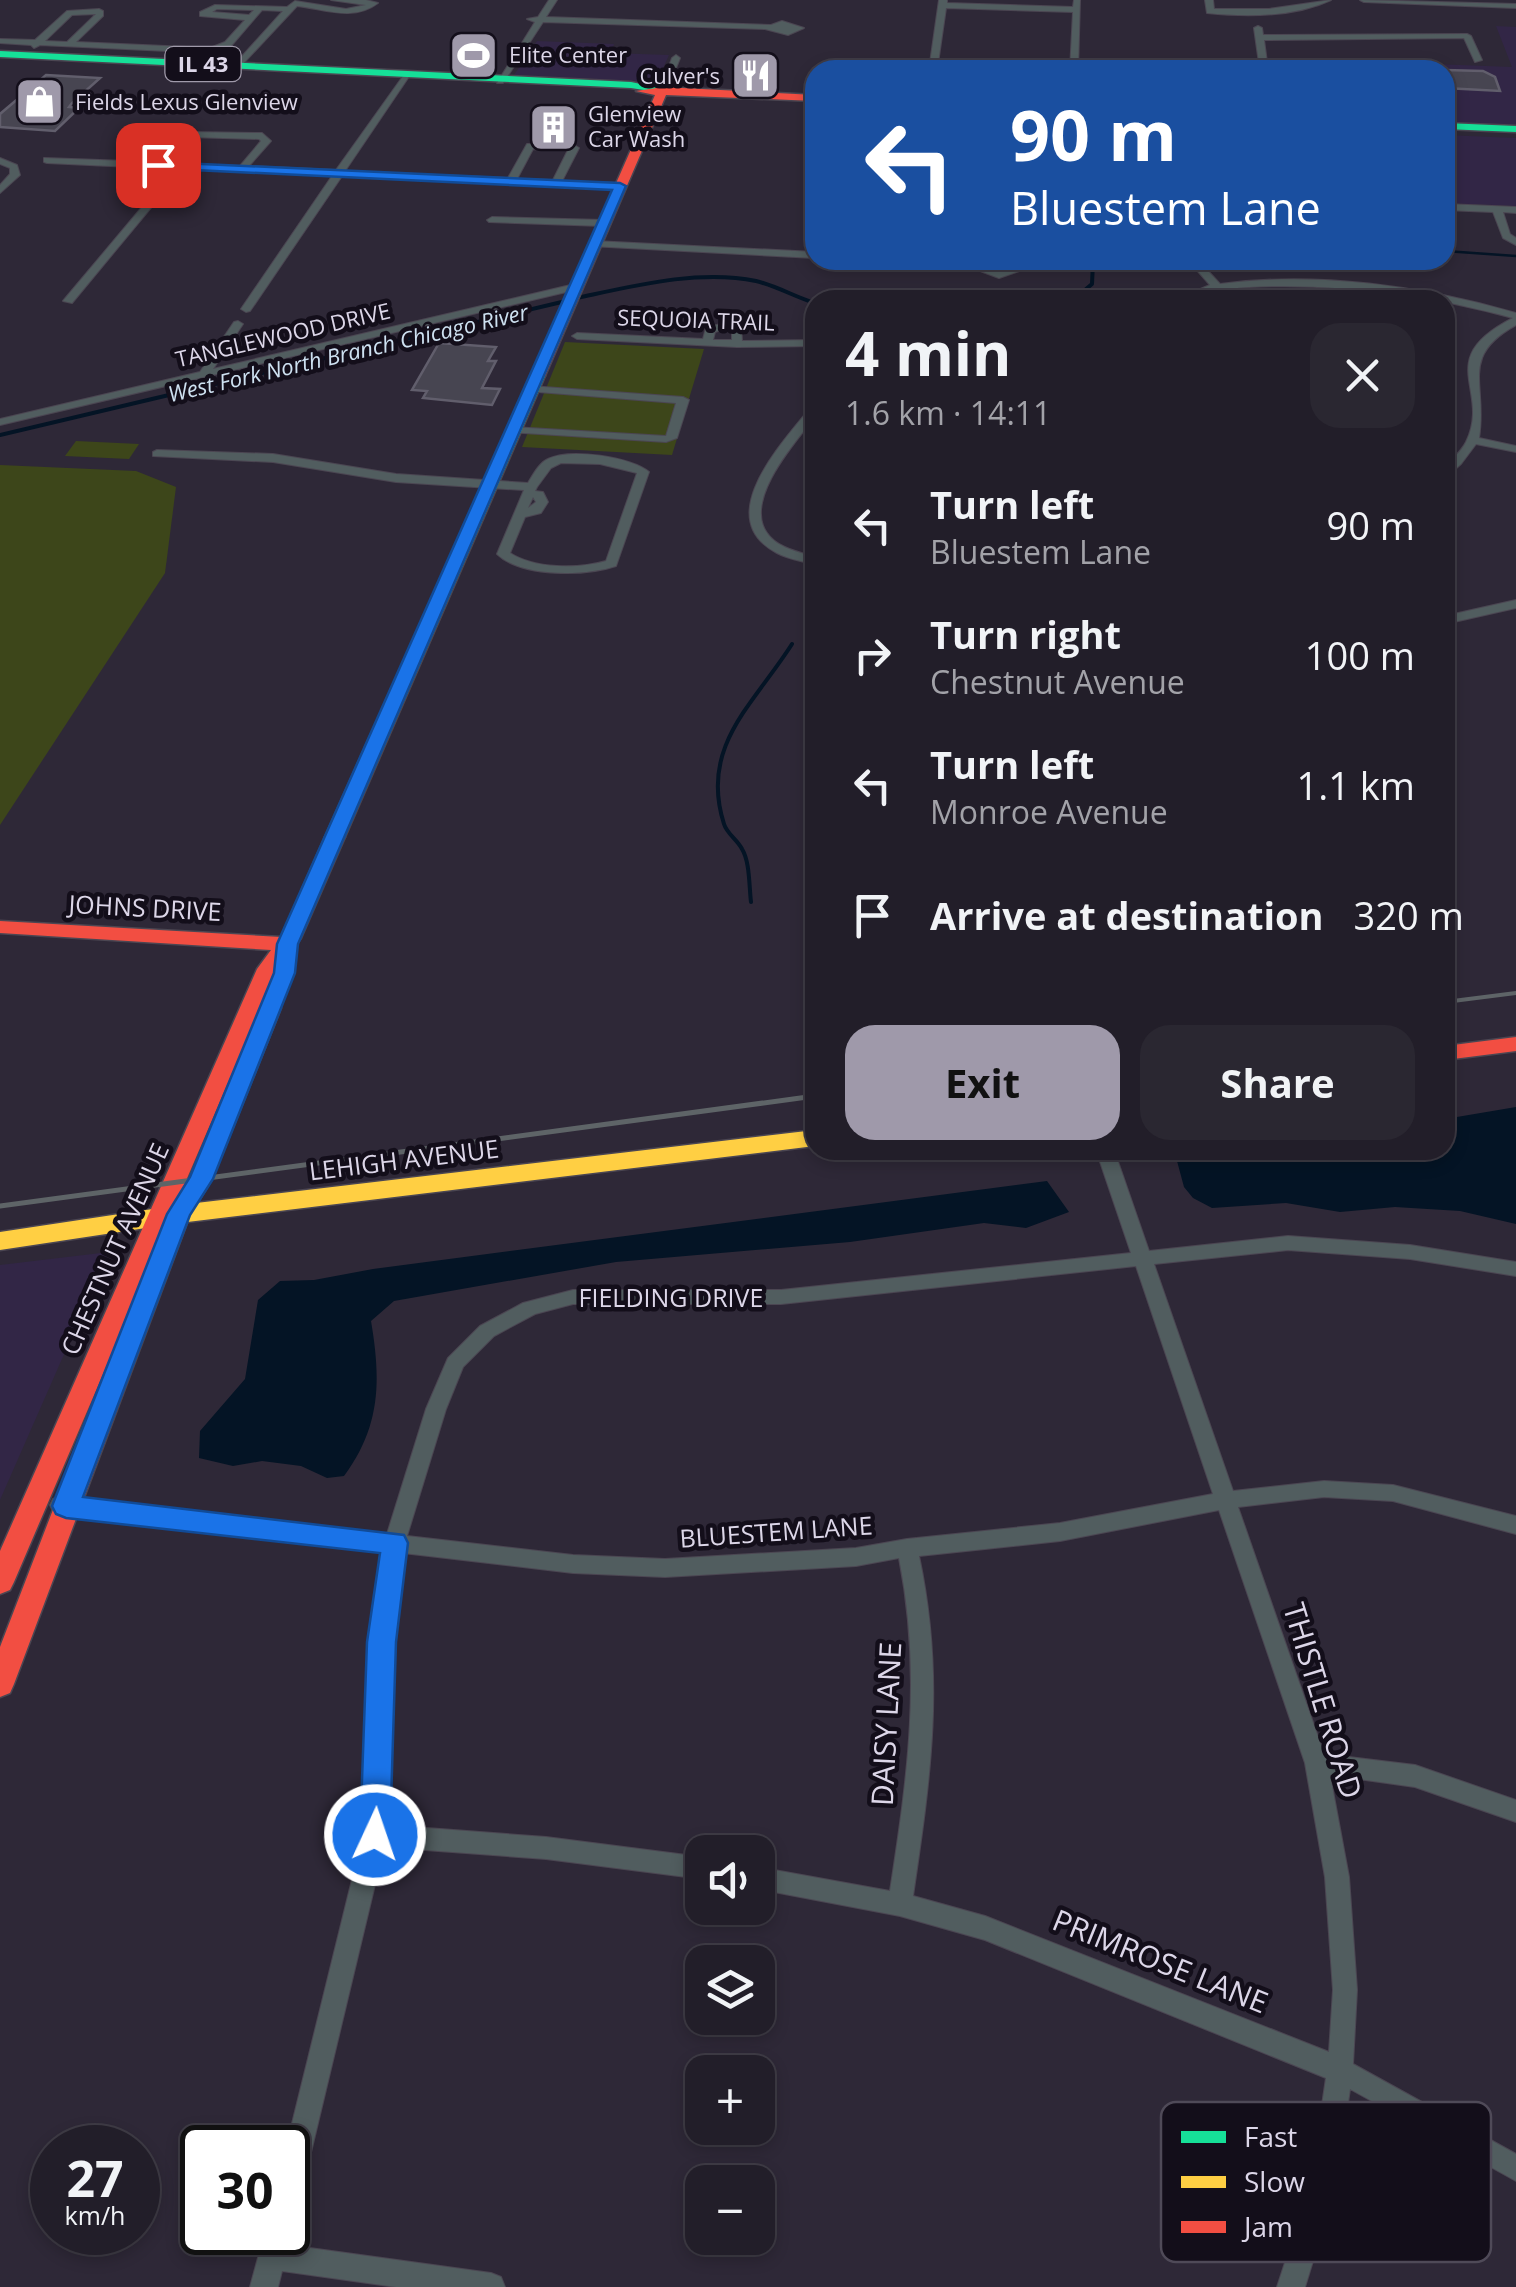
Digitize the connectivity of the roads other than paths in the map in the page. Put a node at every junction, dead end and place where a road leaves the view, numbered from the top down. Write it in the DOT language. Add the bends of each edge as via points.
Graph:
graph roads {
  1 [pos="326,0"];
  2 [pos="334,0"];
  3 [pos="542,0"];
  4 [pos="553,0"];
  5 [pos="1327,0"];
  6 [pos="1364,0"];
  7 [pos="376,1"];
  8 [pos="943,2"];
  9 [pos="1471,2"];
  10 [pos="294,4"];
  11 [pos="315,4"];
  12 [pos="1077,5"];
  13 [pos="1209,5"];
  14 [pos="1516,6"];
  15 [pos="260,8"];
  16 [pos="1256,12"];
  17 [pos="250,18"];
  18 [pos="536,19"];
  19 [pos="768,27"];
  20 [pos="1260,37"];
  21 [pos="0,40"];
  22 [pos="47,49"];
  23 [pos="0,54"];
  24 [pos="676,58"];
  25 [pos="934,60"];
  26 [pos="1074,60"];
  27 [pos="1263,60"];
  28 [pos="1478,60"];
  29 [pos="238,66"];
  30 [pos="406,75"];
  31 [pos="500,81"];
  32 [pos="663,90"];
  33 [pos="805,97"];
  34 [pos="1455,129"];
  35 [pos="1516,132"];
  36 [pos="48,160"];
  37 [pos="0,161"];
  38 [pos="158,165"];
  39 [pos="181,166"];
  40 [pos="242,169"];
  41 [pos="339,174"];
  42 [pos="510,181"];
  43 [pos="556,184"];
  44 [pos="620,186"];
  45 [pos="0,190"];
  46 [pos="1455,207"];
  47 [pos="1497,209"];
  48 [pos="1516,210"];
  49 [pos="492,220"];
  50 [pos="599,233"];
  51 [pos="1516,242"];
  52 [pos="805,255"];
  53 [pos="986,270"];
  54 [pos="1016,270"];
  55 [pos="1202,270"];
  56 [pos="1215,284"];
  57 [pos="1202,290"];
  58 [pos="1363,290"];
  59 [pos="571,296"];
  60 [pos="1455,299"];
  61 [pos="68,302"];
  62 [pos="246,309"];
  63 [pos="1516,318"];
  64 [pos="238,324"];
  65 [pos="576,336"];
  66 [pos="707,343"];
  67 [pos="805,343"];
  68 [pos="738,344"];
  69 [pos="205,373"];
  70 [pos="530,389"];
  71 [pos="0,422"];
  72 [pos="805,423"];
  73 [pos="512,430"];
  74 [pos="1474,440"];
  75 [pos="1516,449"];
  76 [pos="157,454"];
  77 [pos="1455,462"];
  78 [pos="488,486"];
  79 [pos="530,490"];
  80 [pos="805,558"];
  81 [pos="1516,604"];
  82 [pos="1455,618"];
  83 [pos="0,927"];
  84 [pos="288,944"];
  85 [pos="1516,1044"];
  86 [pos="1455,1052"];
  87 [pos="805,1139"];
  88 [pos="1108,1160"];
  89 [pos="598,1165"];
  90 [pos="201,1179"];
  91 [pos="168,1216"];
  92 [pos="0,1240"];
  93 [pos="1141,1258"];
  94 [pos="1516,1268"];
  95 [pos="1226,1500"];
  96 [pos="35,1501"];
  97 [pos="66,1506"];
  98 [pos="1516,1524"];
  99 [pos="394,1543"];
  100 [pos="906,1548"];
  101 [pos="0,1582"];
  102 [pos="0,1684"];
  103 [pos="1316,1764"];
  104 [pos="1516,1811"];
  105 [pos="375,1835"];
  106 [pos="685,1866"];
  107 [pos="775,1881"];
  108 [pos="900,1904"];
  109 [pos="1340,2070"];
  110 [pos="1335,2102"];
  111 [pos="1397,2102"];
  112 [pos="305,2125"];
  113 [pos="1491,2154"];
  114 [pos="1516,2168"];
  115 [pos="310,2251"];
  116 [pos="272,2255"];
  117 [pos="1299,2262"];
  118 [pos="264,2287"];
  119 [pos="491,2287"];
  120 [pos="1291,2287"];
  1 -- 11 [label="street"];
  2 -- 7 [label="street"];
  3 -- 18 [label="street"];
  4 -- 18 [label="street"];
  5 -- 16 [label="street" via="1295,11"];
  6 -- 9 [label="street"];
  7 -- 11 [label="street" via="354,11"];
  8 -- 12 [label="street"];
  8 -- 25 [label="street"];
  9 -- 14 [label="street"];
  10 -- 11 [label="street"];
  10 -- 15 [label="street"];
  10 -- 29 [label="street"];
  12 -- 26 [label="street"];
  13 -- 16 [label="street"];
  15 -- 17 [label="street"];
  15 -- 17 [label="street" via="210,7 204,14"];
  16 -- 20 [label="street"];
  17 -- 22 [label="street" via="228,44 211,50"];
  18 -- 19 [label="street"];
  18 -- 31 [label="street"];
  20 -- 27 [label="street"];
  20 -- 28 [label="street" via="1467,36"];
  21 -- 22 [label="street"];
  22 -- 22 [label="street" via="100,14 99,11 70,13"];
  22 -- 23 [label="street, IL 43"];
  22 -- 29 [label="street, IL 43"];
  24 -- 32 [label="street, CHESTNUT AVENUE"];
  29 -- 30 [label="street, IL 43"];
  30 -- 31 [label="street, IL 43"];
  30 -- 41 [label="street"];
  31 -- 32 [label="street, IL 43"];
  32 -- 33 [label="street, IL 43"];
  32 -- 44 [label="street, CHESTNUT AVENUE"];
  34 -- 35 [label="street"];
  36 -- 38 [label="street"];
  37 -- 45 [label="street" via="14,167 15,175"];
  38 -- 39 [label="street"];
  38 -- 40 [label="street" via="188,134 262,136 266,141"];
  39 -- 40 [label="street"];
  39 -- 61 [label="street"];
  40 -- 41 [label="street"];
  41 -- 42 [label="street"];
  41 -- 62 [label="street"];
  42 -- 43 [label="street"];
  42 -- 43 [label="street" via="530,146 574,148"];
  43 -- 44 [label="street"];
  44 -- 50 [label="street, CHESTNUT AVENUE"];
  46 -- 47 [label="street"];
  47 -- 48 [label="street"];
  47 -- 51 [label="street" via="1506,236"];
  49 -- 50 [label="street"];
  50 -- 52 [label="street"];
  50 -- 59 [label="street, CHESTNUT AVENUE"];
  53 -- 54 [label="street"];
  55 -- 56 [label="street"];
  56 -- 57 [label="street"];
  56 -- 58 [label="street"];
  59 -- 69 [label="street, TANGLEWOOD DRIVE"];
  59 -- 70 [label="street, CHESTNUT AVENUE"];
  60 -- 63 [label="street"];
  63 -- 74 [label="street" via="1489,334 1474,356"];
  64 -- 69 [label="street"];
  65 -- 66 [label="street, SEQUOIA TRAIL"];
  66 -- 68 [label="street, SEQUOIA TRAIL"];
  66 -- 68 [label="street" via="710,330 729,326 737,328"];
  67 -- 68 [label="street, SEQUOIA TRAIL"];
  69 -- 71 [label="street, TANGLEWOOD DRIVE"];
  70 -- 73 [label="street, CHESTNUT AVENUE"];
  70 -- 73 [label="street" via="682,400 666,439"];
  72 -- 80 [label="street" via="766,479 752,518 757,534 775,548"];
  73 -- 78 [label="street, CHESTNUT AVENUE"];
  74 -- 75 [label="street"];
  74 -- 77 [label="street"];
  76 -- 78 [label="street" via="273,458"];
  78 -- 79 [label="street"];
  78 -- 84 [label="street, CHESTNUT AVENUE"];
  79 -- 79 [label="street" via="546,466 563,460 631,464 642,472 610,566 594,569 507,560 503,554"];
  81 -- 82 [label="street"];
  83 -- 84 [label="street, JOHNS DRIVE"];
  84 -- 90 [label="street, CHESTNUT AVENUE" via="284,973"];
  84 -- 91 [label="street, CHESTNUT AVENUE" via="267,970"];
  85 -- 86 [label="street"];
  87 -- 89 [label="street, LEHIGH AVENUE"];
  88 -- 93 [label="street, THISTLE ROAD"];
  89 -- 90 [label="street" via="551,1160 243,1196"];
  89 -- 91 [label="street, LEHIGH AVENUE"];
  90 -- 91 [label="street, CHESTNUT AVENUE"];
  91 -- 92 [label="street, LEHIGH AVENUE"];
  91 -- 96 [label="street, CHESTNUT AVENUE"];
  91 -- 97 [label="street, CHESTNUT AVENUE"];
  93 -- 94 [label="street, FIELDING DRIVE" via="1288,1244"];
  93 -- 95 [label="street, THISTLE ROAD"];
  93 -- 99 [label="street, FIELDING DRIVE" via="781,1297 573,1297 530,1308 487,1331 455,1363"];
  95 -- 98 [label="street, BLUESTEM LANE" via="1324,1490 1393,1493"];
  95 -- 100 [label="street, BLUESTEM LANE" via="1060,1532"];
  95 -- 103 [label="street, THISTLE ROAD"];
  96 -- 97 [label="street, BLUESTEM LANE"];
  96 -- 101 [label="street, CHESTNUT AVENUE"];
  97 -- 99 [label="street, BLUESTEM LANE"];
  97 -- 102 [label="street, CHESTNUT AVENUE"];
  99 -- 100 [label="street, BLUESTEM LANE" via="665,1568"];
  99 -- 105 [label="street, FIELDING DRIVE" via="382,1642"];
  100 -- 108 [label="street, DAISY LANE" via="925,1690"];
  103 -- 104 [label="street" via="1415,1776"];
  103 -- 109 [label="street, THISTLE ROAD" via="1338,1877 1345,1990"];
  105 -- 106 [label="street"];
  105 -- 112 [label="street, FIELDING DRIVE"];
  107 -- 108 [label="street, PRIMROSE LANE"];
  108 -- 109 [label="street, PRIMROSE LANE" via="985,1928"];
  109 -- 110 [label="street, THISTLE ROAD"];
  109 -- 111 [label="street, PRIMROSE LANE"];
  113 -- 114 [label="street, PRIMROSE LANE"];
  115 -- 119 [label="street"];
  116 -- 118 [label="street"];
  117 -- 120 [label="street, THISTLE ROAD"];
}
